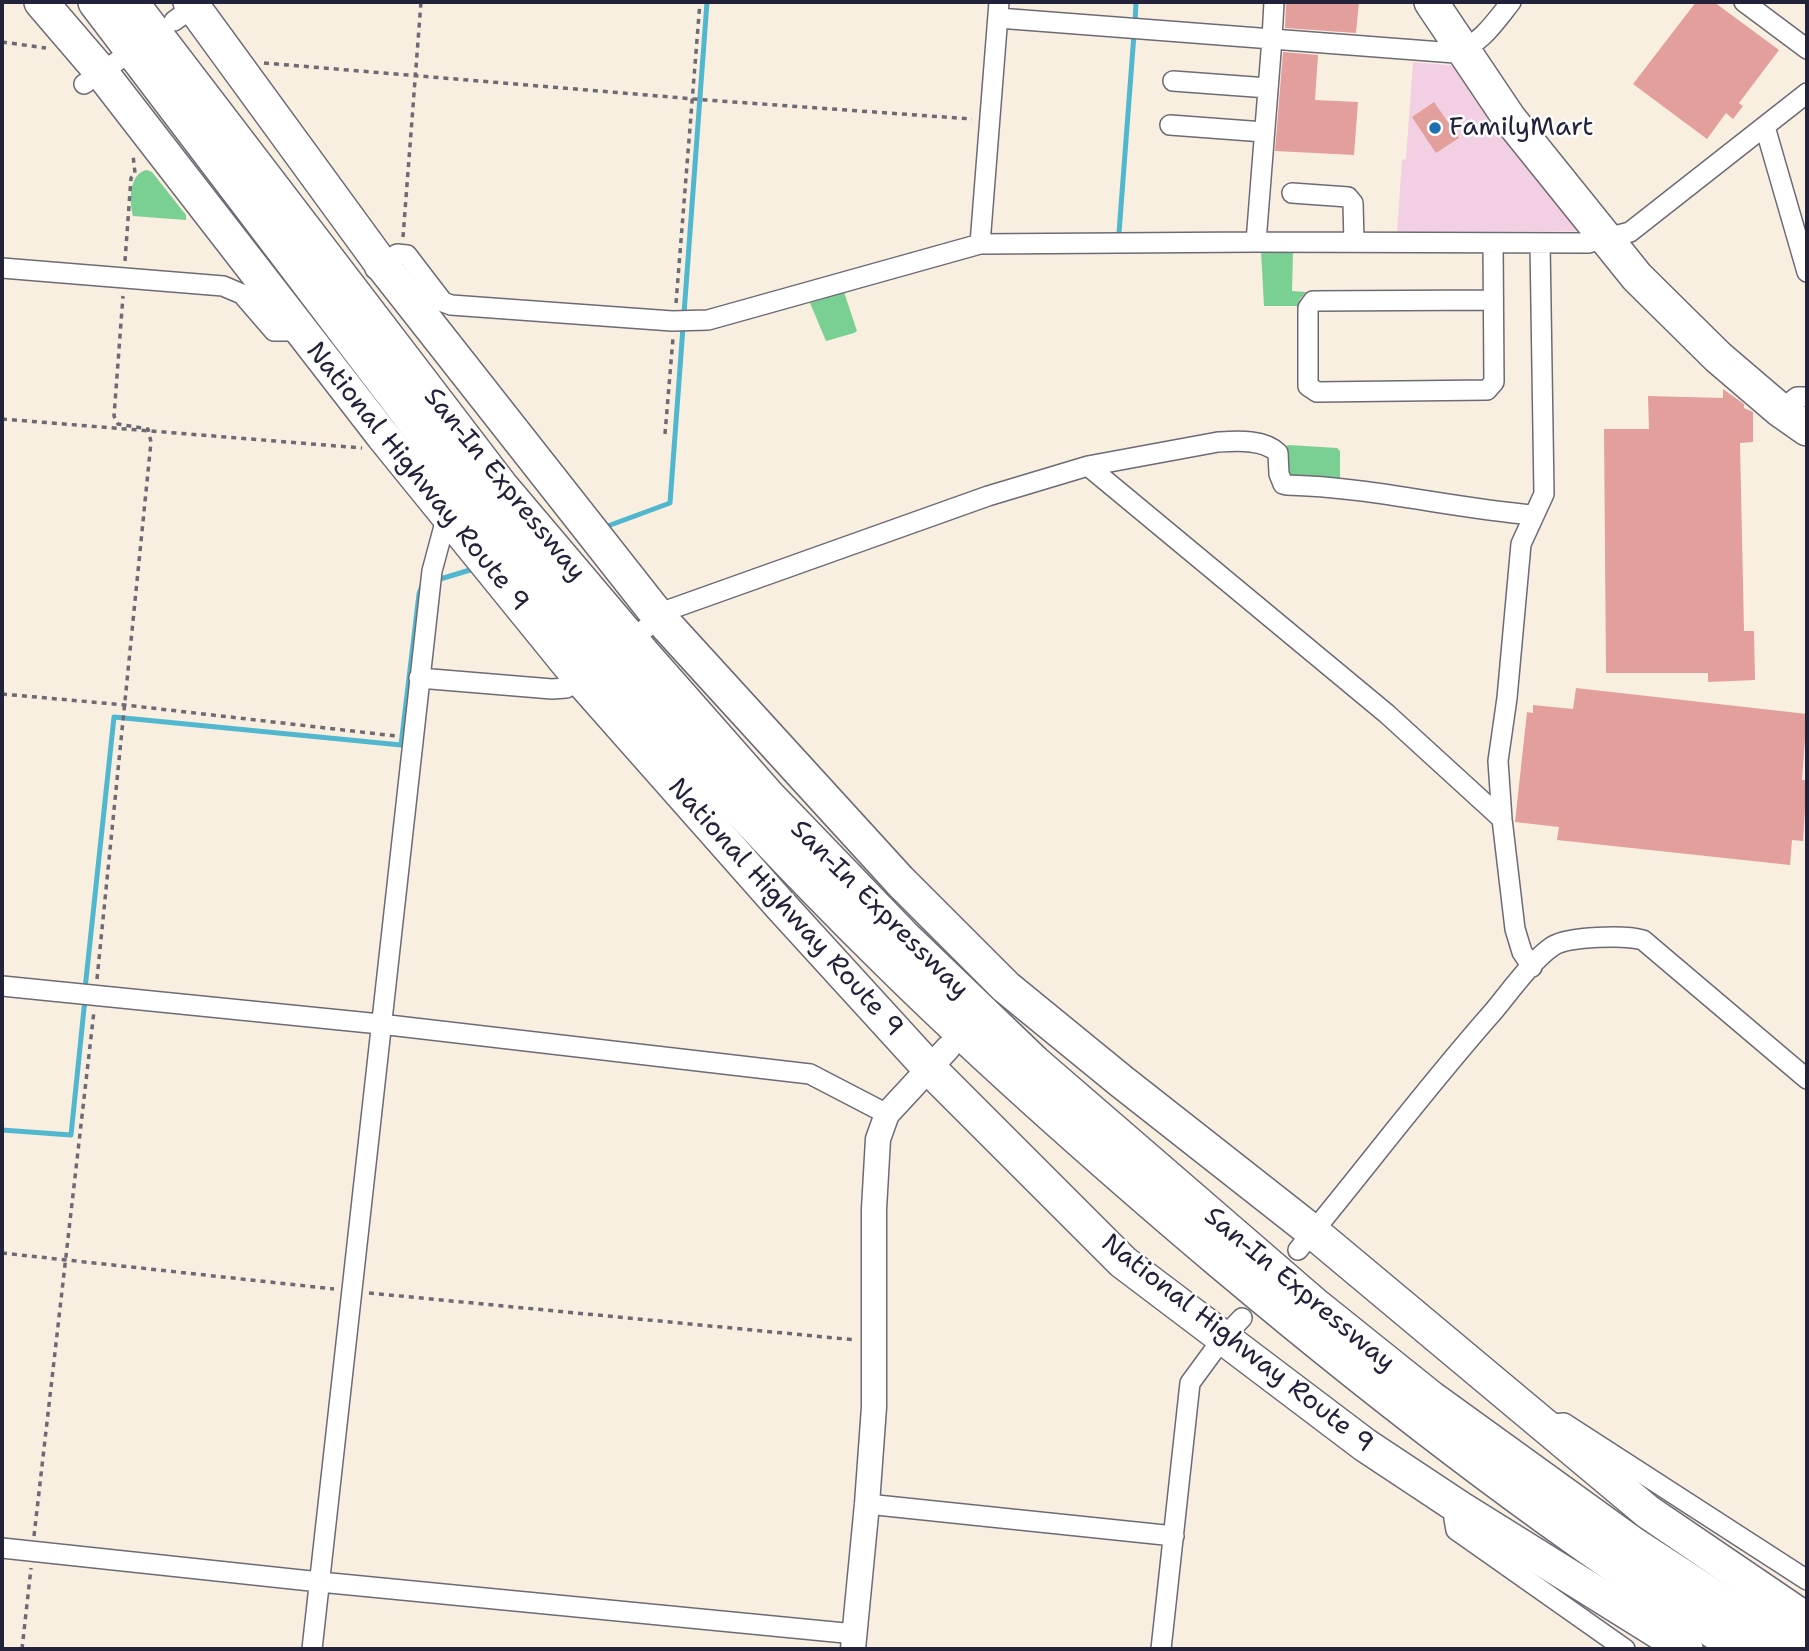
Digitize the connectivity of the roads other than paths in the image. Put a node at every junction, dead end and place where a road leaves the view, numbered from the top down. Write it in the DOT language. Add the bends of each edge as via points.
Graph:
graph roads {
  1 [pos="41,2"];
  2 [pos="84,2"];
  3 [pos="96,2"];
  4 [pos="130,2"];
  5 [pos="144,2"];
  6 [pos="1274,2"];
  7 [pos="1431,2"];
  8 [pos="1511,2"];
  9 [pos="1744,2"];
  10 [pos="189,8"];
  11 [pos="998,10"];
  12 [pos="1272,39"];
  13 [pos="1807,49"];
  14 [pos="1464,51"];
  15 [pos="1173,81"];
  16 [pos="159,85"];
  17 [pos="1268,88"];
  18 [pos="1807,93"];
  19 [pos="1170,125"];
  20 [pos="1765,127"];
  21 [pos="1264,132"];
  22 [pos="260,172"];
  23 [pos="1292,193"];
  24 [pos="1605,238"];
  25 [pos="1256,242"];
  26 [pos="1354,242"];
  27 [pos="1493,243"];
  28 [pos="1540,243"];
  29 [pos="980,244"];
  30 [pos="386,263"];
  31 [pos="2,268"];
  32 [pos="1807,272"];
  33 [pos="1493,300"];
  34 [pos="300,324"];
  35 [pos="1794,403"];
  36 [pos="1807,429"];
  37 [pos="1088,466"];
  38 [pos="447,514"];
  39 [pos="1534,515"];
  40 [pos="650,625"];
  41 [pos="419,678"];
  42 [pos="586,678"];
  43 [pos="1502,820"];
  44 [pos="1532,967"];
  45 [pos="2,986"];
  46 [pos="380,1024"];
  47 [pos="938,1058"];
  48 [pos="1807,1079"];
  49 [pos="887,1114"];
  50 [pos="1306,1241"];
  51 [pos="1233,1328"];
  52 [pos="1543,1425"];
  53 [pos="867,1504"];
  54 [pos="1460,1508"];
  55 [pos="1174,1536"];
  56 [pos="2,1548"];
  57 [pos="1807,1580"];
  58 [pos="320,1582"];
  59 [pos="1807,1620"];
  60 [pos="854,1642"];
  61 [pos="312,1649"];
  62 [pos="1161,1649"];
  63 [pos="1625,1649"];
  64 [pos="1686,1649"];
  65 [pos="1743,1649"];
  66 [pos="1793,1649"];
  1 -- 34 [label="highway, National Highway Route 9"];
  2 -- 16 [label="highway"];
  3 -- 16 [label="highway, San-In Expressway"];
  4 -- 22 [label="highway, San-In Expressway"];
  5 -- 22 [label="highway"];
  6 -- 12 [label="street"];
  7 -- 14 [label="highway"];
  8 -- 14 [label="street" via="1487,34"];
  9 -- 13 [label="street"];
  10 -- 30 [label="highway"];
  11 -- 12 [label="street"];
  11 -- 29 [label="street"];
  12 -- 14 [label="street"];
  12 -- 17 [label="street"];
  14 -- 24 [label="highway" via="1509,118"];
  15 -- 17 [label="street"];
  16 -- 65 [label="highway, San-In Expressway" via="482,510 612,667 750,820 883,956 1019,1085 1297,1325 1622,1570"];
  17 -- 21 [label="street"];
  18 -- 20 [label="street"];
  19 -- 21 [label="street"];
  20 -- 24 [label="street" via="1630,232"];
  20 -- 32 [label="street"];
  21 -- 25 [label="street"];
  22 -- 66 [label="highway, San-In Expressway" via="500,486 770,799 902,936 1044,1072 1315,1306 1421,1391 1633,1545"];
  23 -- 26 [label="street" via="1348,197 1353,203"];
  24 -- 28 [label="street" via="1588,243"];
  24 -- 35 [label="highway" via="1637,277 1718,357"];
  25 -- 26 [label="street"];
  25 -- 29 [label="street"];
  26 -- 27 [label="street"];
  27 -- 28 [label="street"];
  27 -- 33 [label="street"];
  28 -- 39 [label="street" via="1544,494"];
  29 -- 30 [label="street" via="708,320 450,305 407,255"];
  30 -- 40 [label="highway"];
  31 -- 34 [label="street" via="231,288 247,298 274,331 289,331"];
  33 -- 33 [label="street" via="1494,382 1487,390 1317,392 1308,386 1308,308 1313,301"];
  34 -- 38 [label="highway, National Highway Route 9"];
  35 -- 36 [label="highway"];
  37 -- 39 [label="street" via="1240,441 1275,450 1281,480 1287,485 1332,486"];
  37 -- 40 [label="street" via="975,500 671,608"];
  37 -- 43 [label="street" via="1387,714"];
  38 -- 41 [label="street" via="432,571"];
  38 -- 42 [label="highway, National Highway Route 9"];
  39 -- 43 [label="street" via="1521,544 1498,761"];
  40 -- 50 [label="highway" via="900,881 999,995 1121,1081"];
  41 -- 42 [label="street" via="552,689"];
  41 -- 46 [label="street"];
  42 -- 47 [label="highway, National Highway Route 9" via="790,916"];
  43 -- 44 [label="street" via="1515,929"];
  44 -- 48 [label="street" via="1554,946 1572,941 1643,940"];
  44 -- 50 [label="street"];
  45 -- 46 [label="street"];
  46 -- 49 [label="street" via="810,1074"];
  46 -- 58 [label="street"];
  47 -- 49 [label="street"];
  47 -- 51 [label="highway, National Highway Route 9" via="1122,1262"];
  49 -- 53 [label="street" via="875,1162 874,1407"];
  50 -- 52 [label="highway"];
  51 -- 54 [label="highway, National Highway Route 9" via="1365,1445"];
  51 -- 55 [label="street" via="1190,1384"];
  52 -- 57 [label="street" via="1564,1423"];
  52 -- 59 [label="highway" via="1648,1513"];
  53 -- 55 [label="street"];
  53 -- 60 [label="street"];
  54 -- 63 [label="street" via="1454,1519 1456,1530"];
  54 -- 64 [label="highway, National Highway Route 9"];
  55 -- 62 [label="street"];
  56 -- 58 [label="street"];
  58 -- 60 [label="street"];
  58 -- 61 [label="street"];
}
